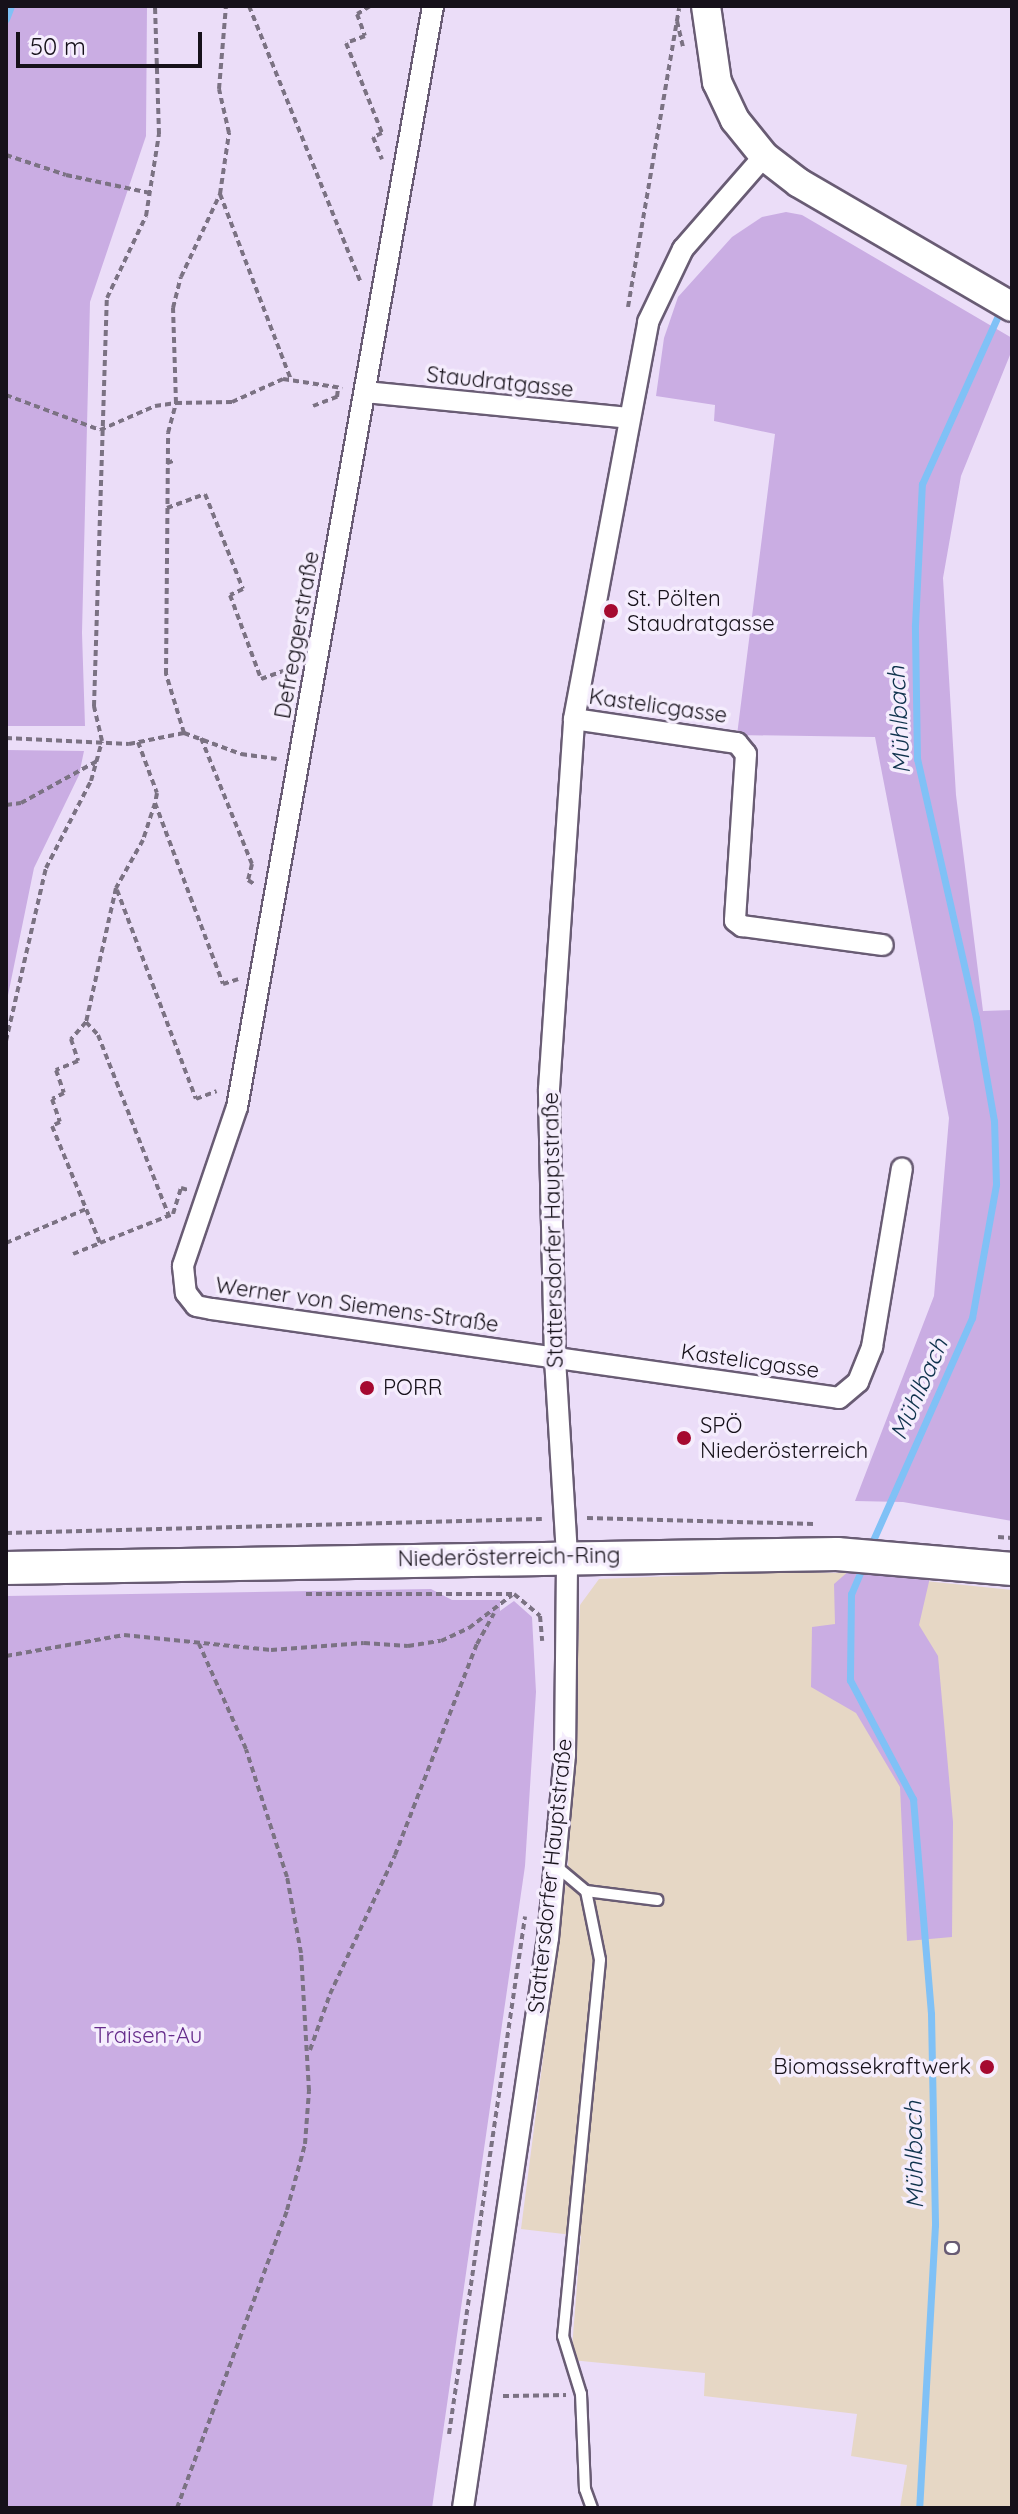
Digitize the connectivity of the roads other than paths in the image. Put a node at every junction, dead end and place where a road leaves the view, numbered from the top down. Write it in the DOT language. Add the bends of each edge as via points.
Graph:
graph roads {
  1 [pos="433,6"];
  2 [pos="706,6"];
  3 [pos="764,156"];
  4 [pos="1012,307"];
  5 [pos="365,392"];
  6 [pos="629,418"];
  7 [pos="574,719"];
  8 [pos="883,945"];
  9 [pos="902,1168"];
  10 [pos="183,1266"];
  11 [pos="555,1359"];
  12 [pos="567,1555"];
  13 [pos="6,1568"];
  14 [pos="1012,1569"];
  15 [pos="555,1865"];
  16 [pos="586,1891"];
  17 [pos="657,1900"];
  18 [pos="463,2508"];
  19 [pos="592,2508"];
  1 -- 5 [label="street, Defreggerstraße"];
  2 -- 3 [label="main road" via="717,82 735,120"];
  3 -- 4 [label="main road" via="799,183"];
  3 -- 6 [label="street, Stattersdorfer Hauptstraße" via="683,249 668,274 648,322"];
  5 -- 6 [label="street, Staudratgasse"];
  5 -- 10 [label="street, Defreggerstraße" via="237,1107"];
  6 -- 7 [label="street, Stattersdorfer Hauptstraße"];
  7 -- 8 [label="street, Kastelicgasse" via="737,743 746,754 735,921"];
  7 -- 11 [label="street, Stattersdorfer Hauptstraße" via="549,1089"];
  9 -- 11 [label="street, Kastelicgasse" via="872,1347 858,1382 839,1398"];
  10 -- 11 [label="street, Werner von Siemens-Straße" via="186,1293 196,1306"];
  11 -- 12 [label="street, Stattersdorfer Hauptstraße"];
  12 -- 13 [label="main road, Niederösterreich-Ring"];
  12 -- 14 [label="main road, Niederösterreich-Ring" via="837,1554"];
  12 -- 15 [label="street, Stattersdorfer Hauptstraße" via="565,1755"];
  15 -- 16 [label="lane"];
  15 -- 18 [label="street, Stattersdorfer Hauptstraße"];
  16 -- 17 [label="lane"];
  16 -- 19 [label="lane" via="600,1960 563,2336 581,2394 585,2489"];
}
